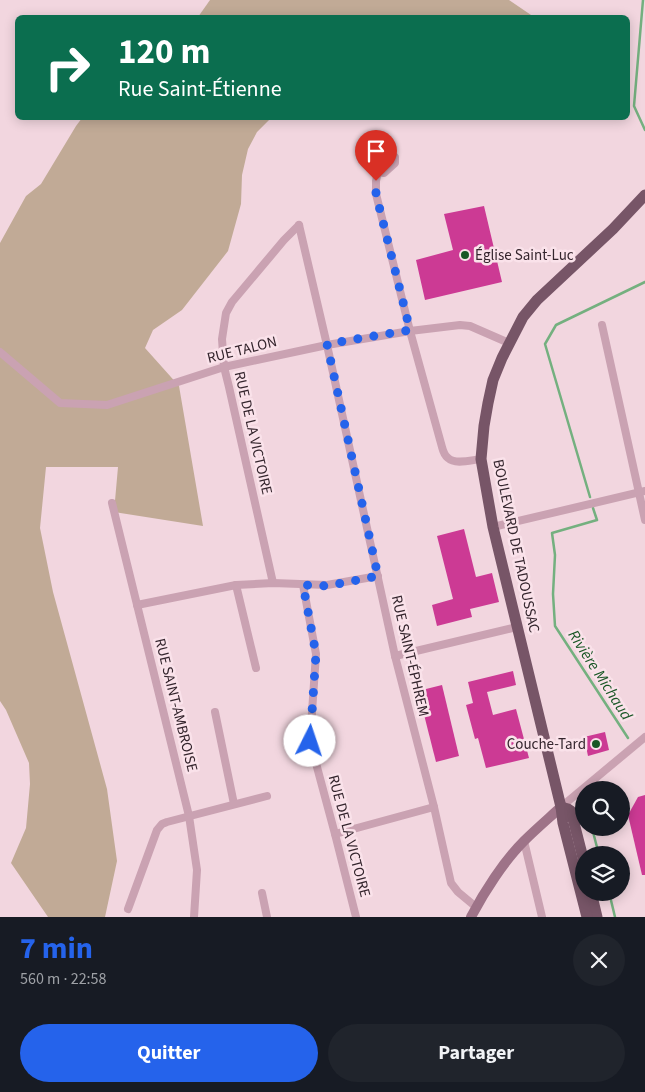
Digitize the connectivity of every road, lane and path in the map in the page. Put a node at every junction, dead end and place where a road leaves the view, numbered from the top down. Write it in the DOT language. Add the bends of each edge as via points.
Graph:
graph roads {
  1 [pos="378,172"];
  2 [pos="645,195"];
  3 [pos="299,225"];
  4 [pos="602,326"];
  5 [pos="410,330"];
  6 [pos="509,343"];
  7 [pos="327,344"];
  8 [pos="0,352"];
  9 [pos="224,368"];
  10 [pos="481,459"];
  11 [pos="642,492"];
  12 [pos="112,503"];
  13 [pos="645,520"];
  14 [pos="493,527"];
  15 [pos="378,576"];
  16 [pos="273,583"];
  17 [pos="236,584"];
  18 [pos="303,585"];
  19 [pos="137,606"];
  20 [pos="517,627"];
  21 [pos="395,656"];
  22 [pos="256,668"];
  23 [pos="215,712"];
  24 [pos="645,737"];
  25 [pos="266,796"];
  26 [pos="234,804"];
  27 [pos="434,807"];
  28 [pos="561,807"];
  29 [pos="189,816"];
  30 [pos="336,834"];
  31 [pos="524,841"];
  32 [pos="580,846"];
  33 [pos="262,893"];
  34 [pos="593,901"];
  35 [pos="476,907"];
  36 [pos="128,909"];
  37 [pos="194,917"];
  38 [pos="267,917"];
  39 [pos="356,917"];
  40 [pos="471,917"];
  41 [pos="542,917"];
  42 [pos="587,917"];
  43 [pos="597,917"];
  1 -- 5 [label="street" via="376,194"];
  2 -- 6 [label="main road, BOULEVARD DE TADOUSSAC" via="537,300"];
  3 -- 7 [label="street, RUE SAINT-ÉPHREM"];
  3 -- 9 [label="street, RUE DE LA VICTOIRE" via="226,313 222,339"];
  4 -- 11 [label="street"];
  5 -- 6 [label="street, RUE TALON" via="470,326"];
  5 -- 7 [label="street, RUE TALON"];
  5 -- 10 [label="street" via="445,456 458,462"];
  6 -- 10 [label="main road, BOULEVARD DE TADOUSSAC" via="493,380"];
  7 -- 9 [label="street, RUE TALON"];
  7 -- 15 [label="street, RUE SAINT-ÉPHREM"];
  8 -- 9 [label="street, RUE TALON" via="60,403 107,405"];
  9 -- 16 [label="street, RUE DE LA VICTOIRE"];
  10 -- 14 [label="main road, BOULEVARD DE TADOUSSAC"];
  11 -- 13 [label="street"];
  11 -- 14 [label="street"];
  12 -- 19 [label="street, RUE SAINT-AMBROISE"];
  14 -- 20 [label="main road, BOULEVARD DE TADOUSSAC"];
  15 -- 18 [label="street" via="327,586"];
  15 -- 21 [label="street, RUE SAINT-ÉPHREM"];
  16 -- 17 [label="street"];
  16 -- 18 [label="street"];
  17 -- 19 [label="street"];
  17 -- 22 [label="street"];
  18 -- 30 [label="street, RUE DE LA VICTOIRE" via="316,654 310,741"];
  19 -- 29 [label="street, RUE SAINT-AMBROISE"];
  20 -- 21 [label="street"];
  20 -- 28 [label="main road, BOULEVARD DE TADOUSSAC"];
  21 -- 27 [label="street, RUE SAINT-ÉPHREM"];
  23 -- 26 [label="street"];
  24 -- 28 [label="street"];
  25 -- 26 [label="street"];
  26 -- 29 [label="street"];
  27 -- 30 [label="street"];
  27 -- 35 [label="street, RUE SAINT-ÉPHREM" via="451,883"];
  28 -- 31 [label="street"];
  28 -- 32 [label="main road, BOULEVARD DE TADOUSSAC" via="571,811"];
  28 -- 42 [label="main road, BOULEVARD DE TADOUSSAC"];
  29 -- 36 [label="street" via="167,822 157,830"];
  29 -- 37 [label="street, RUE SAINT-AMBROISE" via="197,870"];
  30 -- 39 [label="street, RUE DE LA VICTOIRE"];
  31 -- 35 [label="street"];
  31 -- 41 [label="street"];
  33 -- 38 [label="street"];
  34 -- 43 [label="main road"];
  35 -- 40 [label="street"];
}
